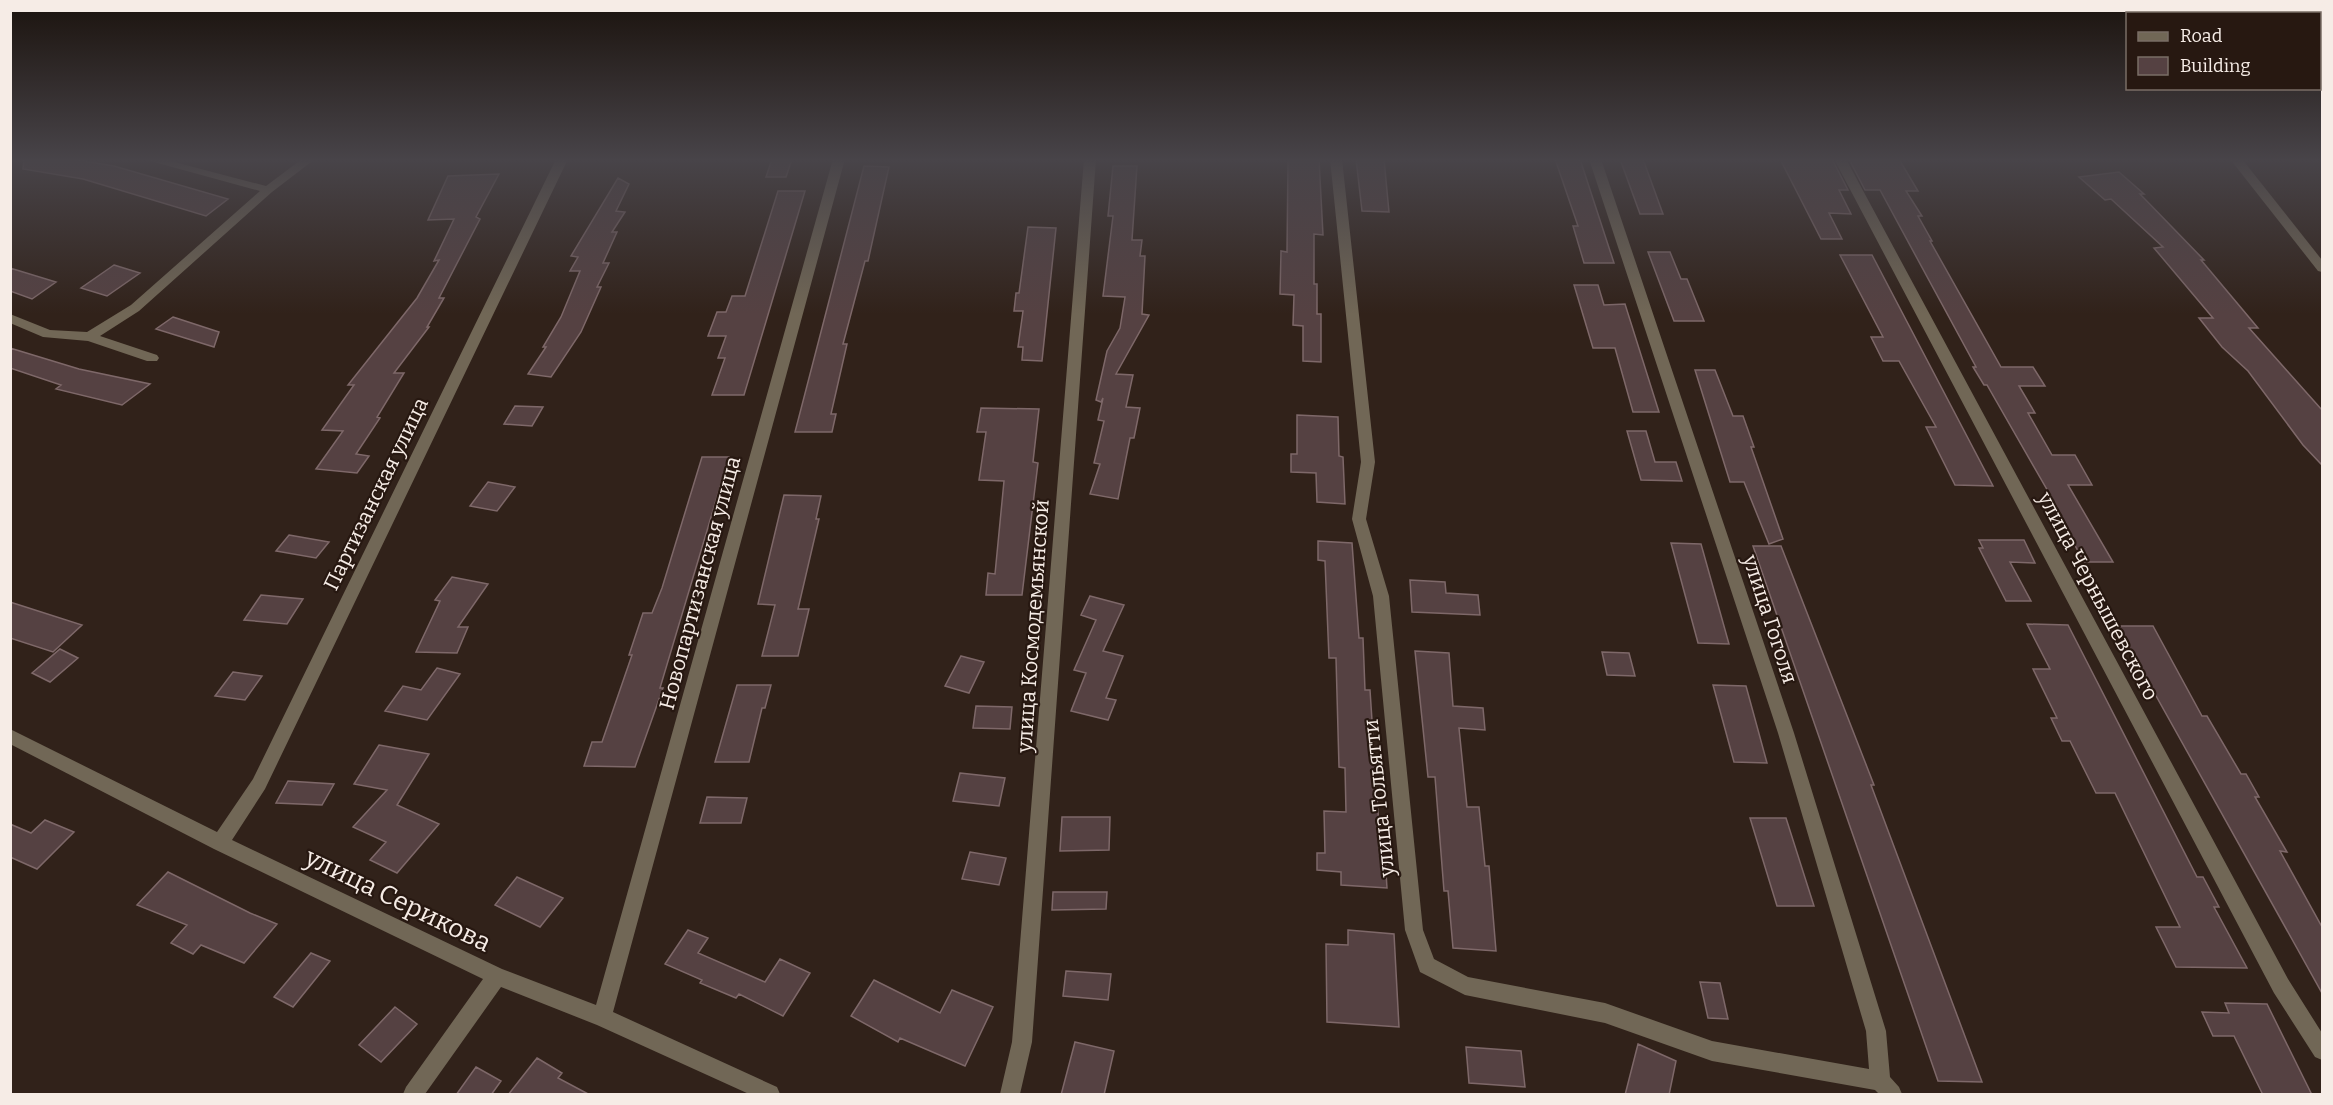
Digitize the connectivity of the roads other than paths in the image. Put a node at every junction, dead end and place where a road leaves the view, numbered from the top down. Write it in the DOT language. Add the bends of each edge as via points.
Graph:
graph roads {
  1 [pos="245,211"];
  2 [pos="537,211"];
  3 [pos="824,211"];
  4 [pos="1086,211"];
  5 [pos="1341,211"];
  6 [pos="1612,211"];
  7 [pos="1867,211"];
  8 [pos="2276,211"];
  9 [pos="2322,268"];
  10 [pos="10,318"];
  11 [pos="89,337"];
  12 [pos="152,358"];
  13 [pos="10,736"];
  14 [pos="220,843"];
  15 [pos="497,976"];
  16 [pos="602,1017"];
  17 [pos="2322,1050"];
  18 [pos="1881,1081"];
  19 [pos="412,1095"];
  20 [pos="770,1095"];
  21 [pos="1011,1095"];
  22 [pos="1892,1095"];
  1 -- 11 [label="street" via="135,308"];
  2 -- 14 [label="street, Партизанская улица" via="258,784"];
  3 -- 16 [label="street, Новопартизанская улица"];
  4 -- 21 [label="street, улица Космодемьянской" via="1022,1042"];
  5 -- 18 [label="street, улица Тольятти" via="1368,462 1359,519 1382,596 1414,930 1427,965 1466,986 1605,1013 1712,1051"];
  6 -- 18 [label="street, улица Гоголя" via="1786,733 1876,1031"];
  7 -- 17 [label="street, улица Чернышевского" via="2281,986"];
  8 -- 9 [label="street"];
  10 -- 11 [label="street" via="48,334"];
  11 -- 12 [label="street"];
  13 -- 14 [label="street, улица Серикова"];
  14 -- 15 [label="street, улица Серикова"];
  15 -- 16 [label="street, улица Серикова"];
  15 -- 19 [label="street"];
  16 -- 20 [label="street, улица Серикова"];
  18 -- 22 [label="street"];
}
